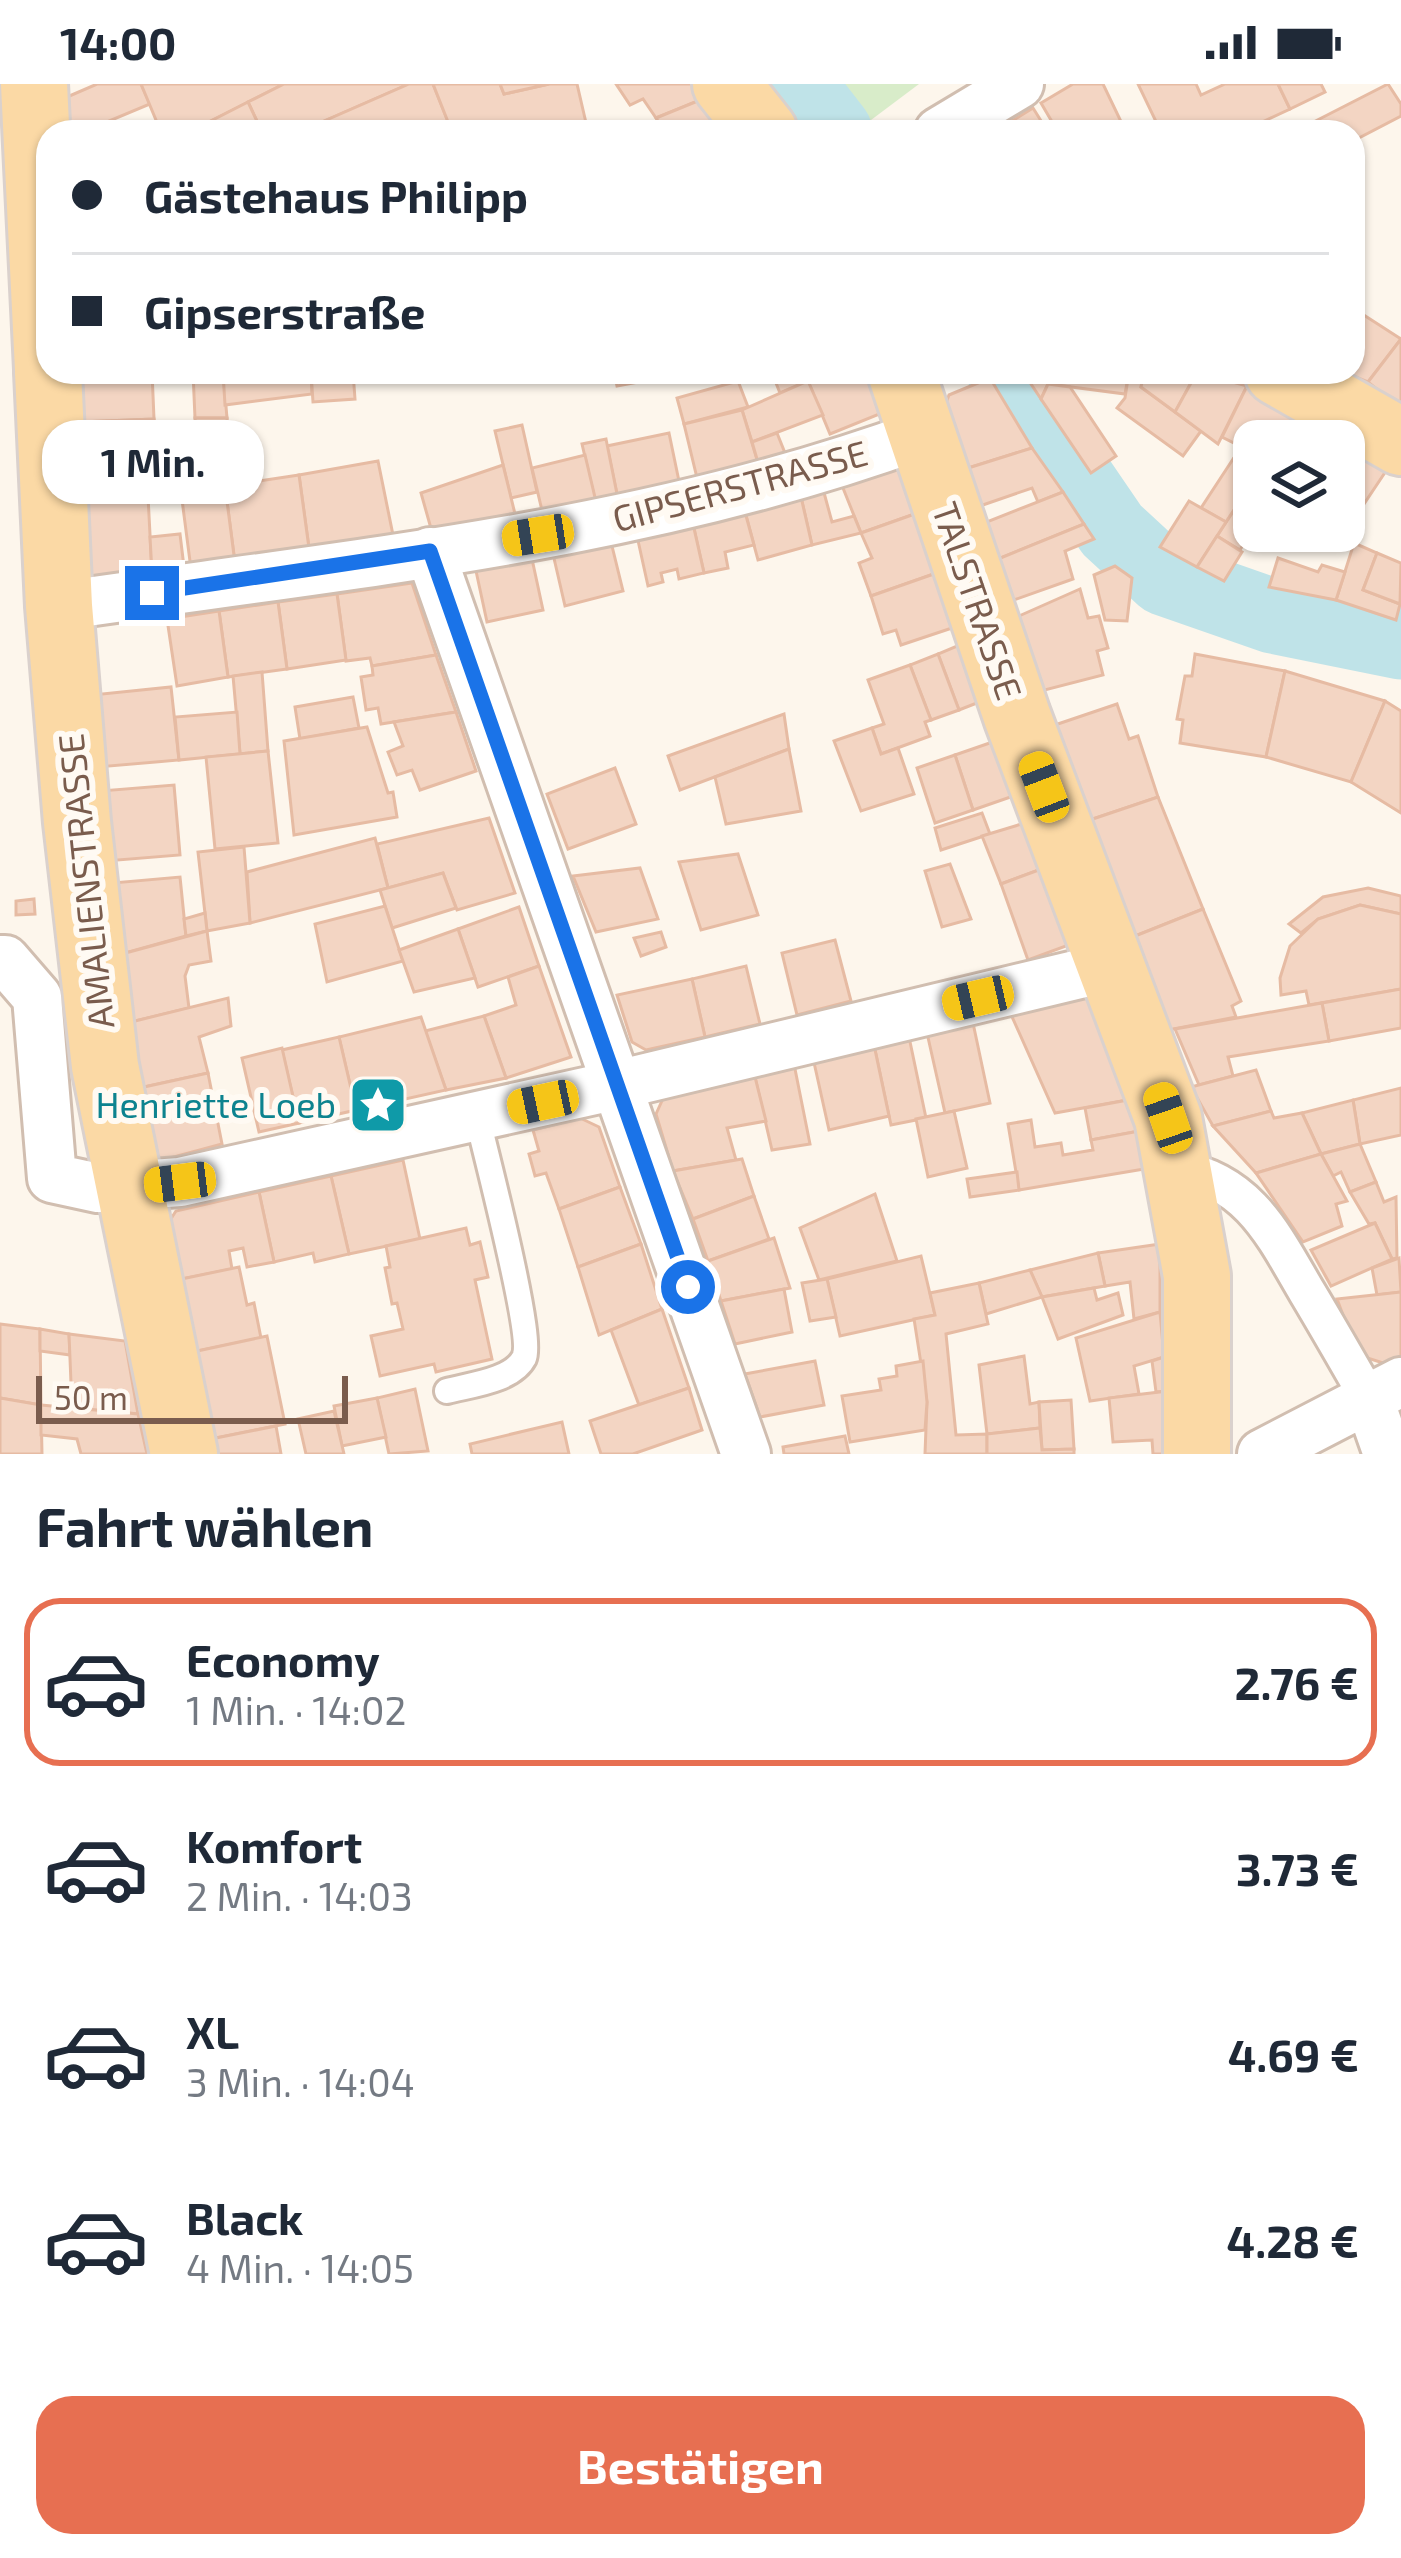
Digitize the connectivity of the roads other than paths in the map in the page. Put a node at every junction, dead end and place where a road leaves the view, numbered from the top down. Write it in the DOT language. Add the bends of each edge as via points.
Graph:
graph roads {
  1 [pos="726,84"];
  2 [pos="1019,84"];
  3 [pos="41,86"];
  4 [pos="952,110"];
  5 [pos="42,120"];
  6 [pos="754,120"];
  7 [pos="49,384"];
  8 [pos="1299,384"];
  9 [pos="921,404"];
  10 [pos="1401,442"];
  11 [pos="430,551"];
  12 [pos="59,606"];
  13 [pos="0,960"];
  14 [pos="1113,966"];
  15 [pos="617,1085"];
  16 [pos="477,1116"];
  17 [pos="1178,1169"];
  18 [pos="128,1188"];
  19 [pos="1385,1390"];
  20 [pos="447,1391"];
  21 [pos="184,1454"];
  22 [pos="746,1454"];
  23 [pos="1197,1454"];
  24 [pos="1262,1454"];
  25 [pos="1388,1454"];
  1 -- 6 [label="main road"];
  2 -- 4 [label="street"];
  3 -- 5 [label="main road, AMALIENSTRASSE"];
  7 -- 12 [label="main road, AMALIENSTRASSE"];
  8 -- 10 [label="main road"];
  9 -- 11 [label="street, GIPSERSTRASSE" via="778,483 574,529"];
  9 -- 14 [label="main road, TALSTRASSE" via="1017,716"];
  11 -- 12 [label="street, GIPSERSTRASSE"];
  11 -- 15 [label="street"];
  12 -- 18 [label="main road, AMALIENSTRASSE" via="105,1066"];
  13 -- 18 [label="street" via="37,997 52,1178"];
  14 -- 15 [label="street"];
  14 -- 17 [label="main road, TALSTRASSE" via="1168,1118"];
  15 -- 16 [label="street"];
  15 -- 22 [label="street"];
  16 -- 18 [label="street"];
  16 -- 20 [label="lane" via="526,1344 524,1359 507,1374"];
  17 -- 19 [label="street" via="1240,1194"];
  17 -- 23 [label="main road, TALSTRASSE" via="1197,1276"];
  18 -- 21 [label="main road, AMALIENSTRASSE"];
  19 -- 24 [label="street"];
  19 -- 25 [label="street"];
}
